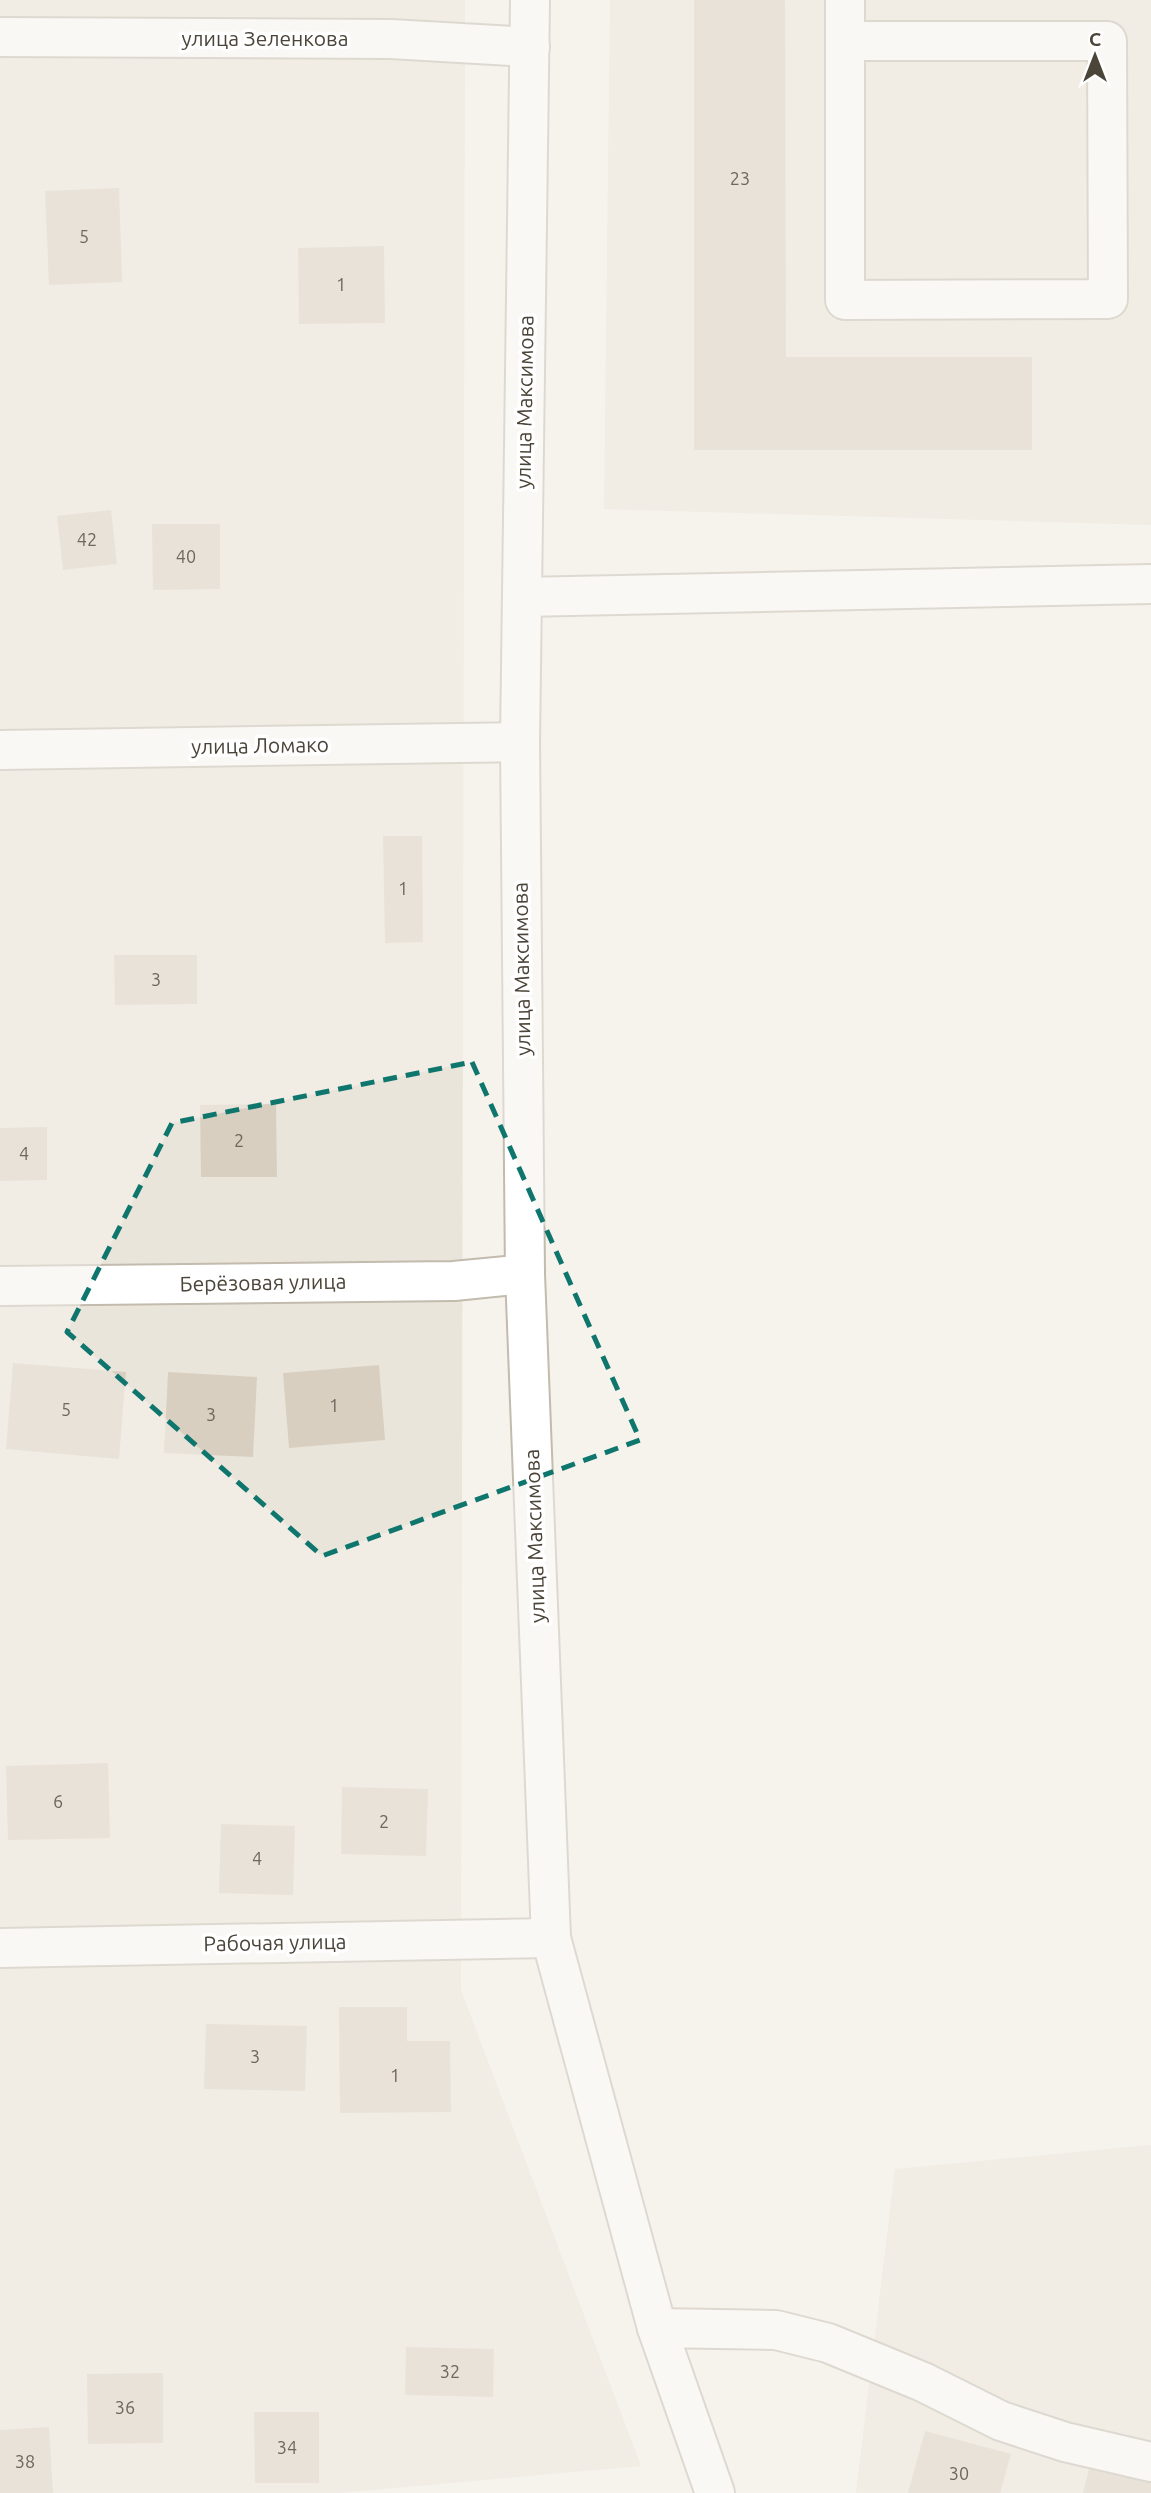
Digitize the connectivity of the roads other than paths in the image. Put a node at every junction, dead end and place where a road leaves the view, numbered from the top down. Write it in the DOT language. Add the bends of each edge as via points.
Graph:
graph roads {
  1 [pos="530,0"];
  2 [pos="845,0"];
  3 [pos="0,37"];
  4 [pos="845,41"];
  5 [pos="530,47"];
  6 [pos="1151,584"];
  7 [pos="522,597"];
  8 [pos="520,742"];
  9 [pos="0,750"];
  10 [pos="525,1274"];
  11 [pos="0,1286"];
  12 [pos="551,1938"];
  13 [pos="0,1948"];
  14 [pos="657,2328"];
  15 [pos="1151,2462"];
  16 [pos="715,2493"];
  1 -- 5 [label="street, улица Максимова"];
  2 -- 4 [label="street"];
  3 -- 5 [label="street, улица Зеленкова" via="391,39"];
  4 -- 4 [label="street" via="845,300 1108,299 1107,41"];
  5 -- 7 [label="street, улица Максимова"];
  6 -- 7 [label="street"];
  7 -- 8 [label="street, улица Максимова"];
  8 -- 9 [label="street, улица Ломако"];
  8 -- 10 [label="street, улица Максимова"];
  10 -- 11 [label="street, Берёзовая улица" via="454,1281"];
  10 -- 12 [label="street, улица Максимова"];
  12 -- 13 [label="street, Рабочая улица"];
  12 -- 14 [label="street, улица Максимова"];
  14 -- 15 [label="street" via="776,2330 828,2343 1001,2421"];
  14 -- 16 [label="street, улица Максимова"];
}
